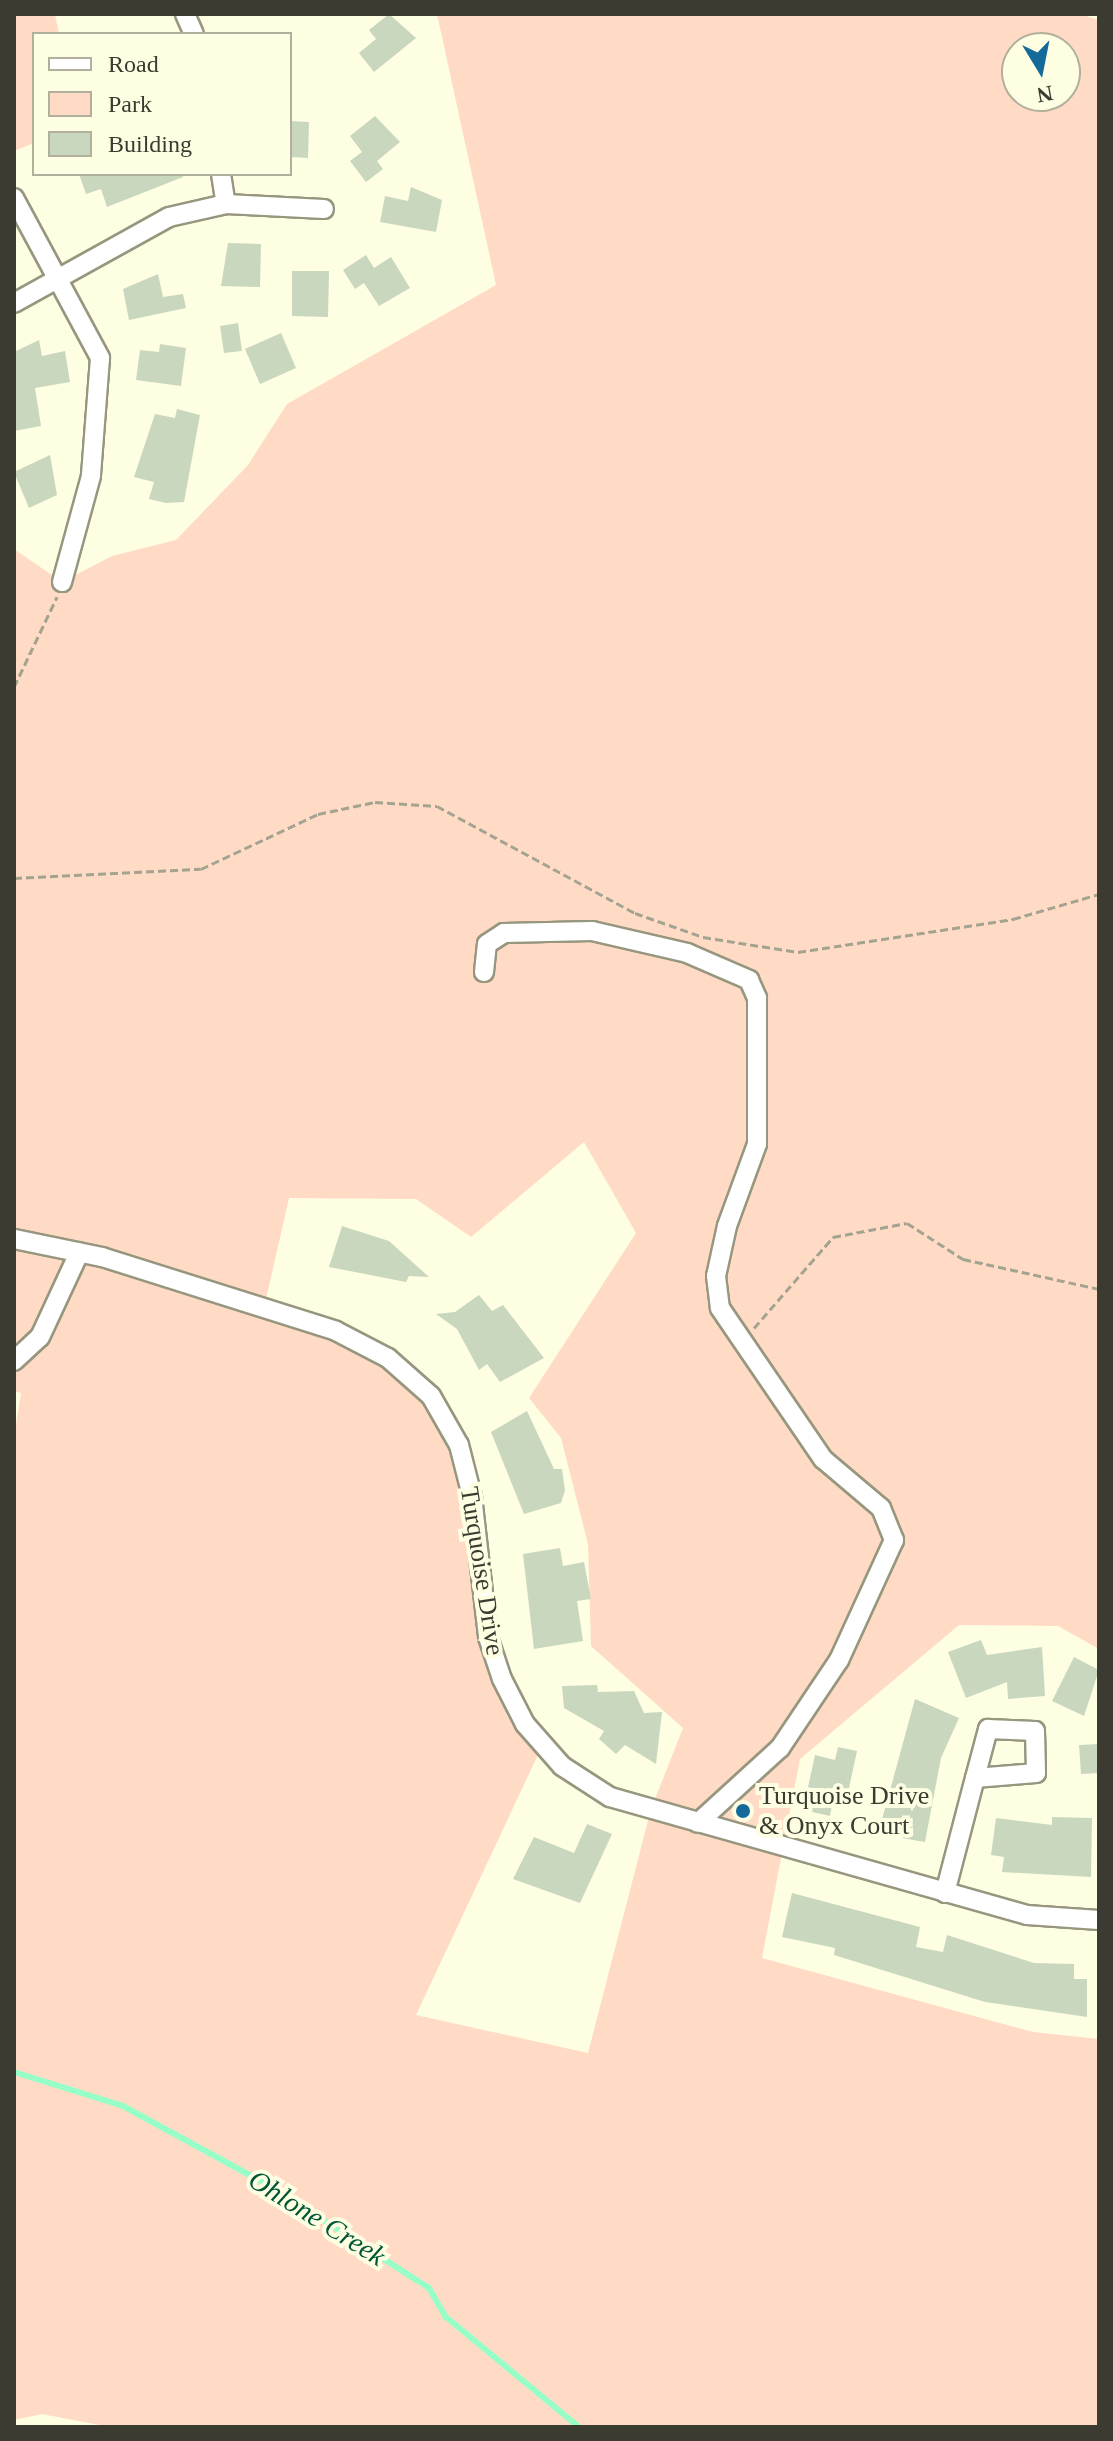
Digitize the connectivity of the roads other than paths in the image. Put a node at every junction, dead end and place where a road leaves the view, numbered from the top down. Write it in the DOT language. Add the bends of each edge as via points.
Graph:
graph roads {
  1 [pos="221,176"];
  2 [pos="14,198"];
  3 [pos="226,204"];
  4 [pos="324,209"];
  5 [pos="63,281"];
  6 [pos="14,303"];
  7 [pos="62,582"];
  8 [pos="484,972"];
  9 [pos="14,1239"];
  10 [pos="79,1253"];
  11 [pos="14,1361"];
  12 [pos="975,1778"];
  13 [pos="698,1823"];
  14 [pos="945,1893"];
  15 [pos="1099,1920"];
  1 -- 3 [label="street"];
  2 -- 5 [label="street"];
  3 -- 4 [label="street"];
  3 -- 5 [label="street" via="121,237"];
  5 -- 6 [label="street"];
  5 -- 7 [label="street" via="100,358 96,430"];
  8 -- 13 [label="street" via="487,944 504,933 592,931 687,953 749,980 757,998 757,1144 716,1276 720,1308 739,1346 823,1459 881,1508 894,1540 839,1660 780,1748"];
  9 -- 10 [label="street, Turquoise Drive"];
  10 -- 11 [label="street" via="40,1337"];
  10 -- 13 [label="street, Turquoise Drive" via="336,1331 388,1358 431,1396 459,1445 488,1637 525,1724 562,1766 610,1797"];
  12 -- 14 [label="street"];
  13 -- 14 [label="street, Turquoise Drive"];
  14 -- 15 [label="street, Turquoise Drive" via="1027,1915"];
}
